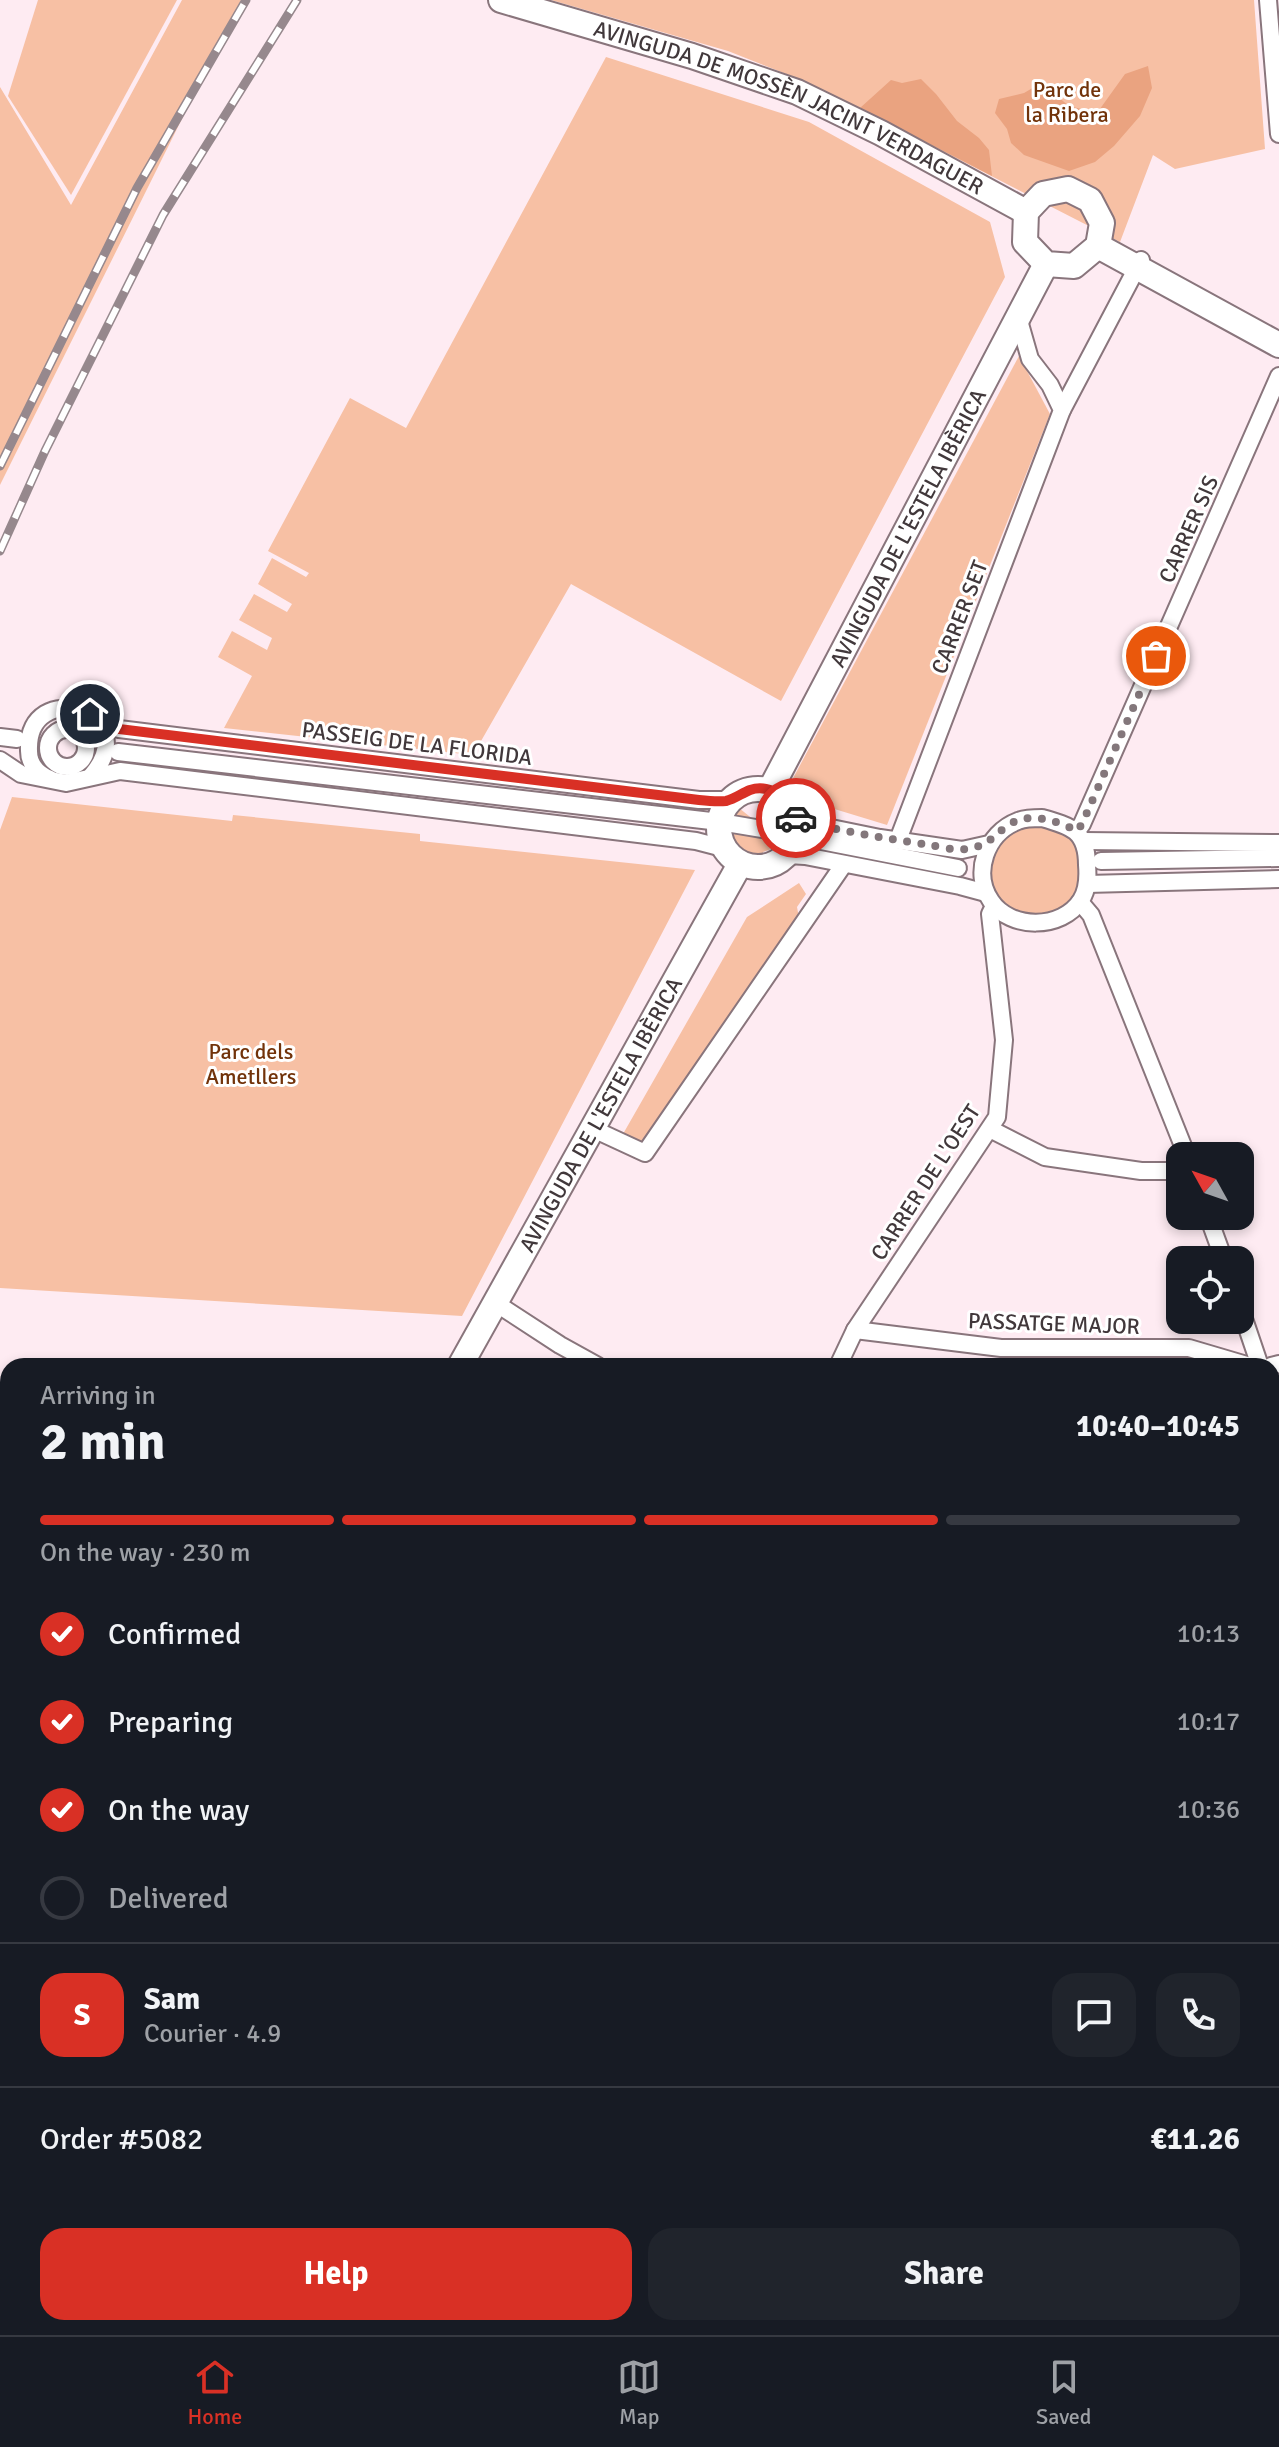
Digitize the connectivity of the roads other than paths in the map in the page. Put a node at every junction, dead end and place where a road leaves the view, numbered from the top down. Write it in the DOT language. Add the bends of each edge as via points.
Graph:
graph roads {
  1 [pos="501,0"];
  2 [pos="1268,0"];
  3 [pos="1277,89"];
  4 [pos="1279,123"];
  5 [pos="1026,212"];
  6 [pos="1098,246"];
  7 [pos="1140,262"];
  8 [pos="1046,264"];
  9 [pos="1018,317"];
  10 [pos="1279,345"];
  11 [pos="1279,376"];
  12 [pos="1062,410"];
  13 [pos="99,724"];
  14 [pos="40,746"];
  15 [pos="118,752"];
  16 [pos="0,759"];
  17 [pos="91,776"];
  18 [pos="54,781"];
  19 [pos="770,790"];
  20 [pos="731,812"];
  21 [pos="711,821"];
  22 [pos="794,830"];
  23 [pos="1081,836"];
  24 [pos="898,840"];
  25 [pos="1279,843"];
  26 [pos="989,844"];
  27 [pos="788,855"];
  28 [pos="731,856"];
  29 [pos="1279,858"];
  30 [pos="1101,861"];
  31 [pos="844,864"];
  32 [pos="958,868"];
  33 [pos="1279,879"];
  34 [pos="1087,884"];
  35 [pos="990,899"];
  36 [pos="1080,902"];
  37 [pos="591,1128"];
  38 [pos="990,1129"];
  39 [pos="1181,1142"];
  40 [pos="1166,1171"];
  41 [pos="494,1302"];
  42 [pos="855,1330"];
  43 [pos="1249,1334"];
  44 [pos="464,1358"];
  45 [pos="584,1358"];
  46 [pos="842,1358"];
  47 [pos="1223,1358"];
  48 [pos="1257,1358"];
  1 -- 5 [label="main road, AVINGUDA DE MOSSÈN JACINT VERDAGUER" via="797,92"];
  2 -- 3 [label="street"];
  3 -- 4 [label="street"];
  5 -- 6 [label="main road" via="1043,194 1068,189 1090,200 1102,223"];
  5 -- 8 [label="main road" via="1025,242"];
  6 -- 7 [label="main road"];
  6 -- 8 [label="main road" via="1074,266"];
  7 -- 10 [label="main road"];
  7 -- 12 [label="street, CARRER SET"];
  8 -- 9 [label="main road, AVINGUDA DE L'ESTELA IBÈRICA"];
  9 -- 12 [label="street" via="1030,359"];
  9 -- 19 [label="main road, AVINGUDA DE L'ESTELA IBÈRICA"];
  11 -- 23 [label="street, CARRER SIS"];
  12 -- 24 [label="street, CARRER SET"];
  13 -- 14 [label="street, PASSEIG DE LA FLORIDA" via="73,707 58,708 33,727"];
  13 -- 17 [label="street" via="106,737 105,751"];
  13 -- 20 [label="street, PASSEIG DE LA FLORIDA" via="699,800"];
  14 -- 14 [label="street" via="66,767 81,761 90,749 71,729 57,731"];
  14 -- 16 [label="street"];
  14 -- 18 [label="street" via="35,768"];
  15 -- 21 [label="street, PASSEIG DE LA FLORIDA"];
  16 -- 18 [label="street" via="21,774"];
  17 -- 18 [label="street" via="77,782"];
  17 -- 28 [label="street" via="130,772 696,841"];
  19 -- 20 [label="main road" via="754,788"];
  19 -- 22 [label="main road" via="793,808"];
  20 -- 22 [label="street, PASSEIG DE LA FLORIDA"];
  20 -- 28 [label="main road" via="719,822 718,836"];
  22 -- 24 [label="street"];
  22 -- 27 [label="main road"];
  22 -- 32 [label="street"];
  23 -- 25 [label="street"];
  23 -- 26 [label="street" via="1060,823 1021,819 1004,827"];
  23 -- 34 [label="street"];
  24 -- 26 [label="street" via="962,850"];
  26 -- 35 [label="street" via="982,868"];
  27 -- 28 [label="main road" via="760,868"];
  27 -- 31 [label="street"];
  28 -- 37 [label="main road, AVINGUDA DE L'ESTELA IBÈRICA"];
  29 -- 30 [label="street"];
  31 -- 35 [label="street" via="960,886"];
  31 -- 37 [label="street" via="645,1153"];
  33 -- 34 [label="street"];
  34 -- 36 [label="street"];
  35 -- 36 [label="street" via="1012,919 1036,924 1063,916"];
  35 -- 38 [label="street, CARRER DE L'OEST" via="1004,1040 997,1117"];
  36 -- 39 [label="street" via="1091,915"];
  37 -- 41 [label="main road, AVINGUDA DE L'ESTELA IBÈRICA"];
  38 -- 40 [label="street" via="1045,1157"];
  38 -- 42 [label="street, CARRER DE L'OEST"];
  41 -- 44 [label="main road, AVINGUDA DE L'ESTELA IBÈRICA"];
  41 -- 45 [label="street"];
  42 -- 46 [label="street, CARRER DE L'OEST"];
  42 -- 47 [label="street, PASSATGE MAJOR" via="1001,1348 1189,1348"];
  43 -- 48 [label="street"];
}
